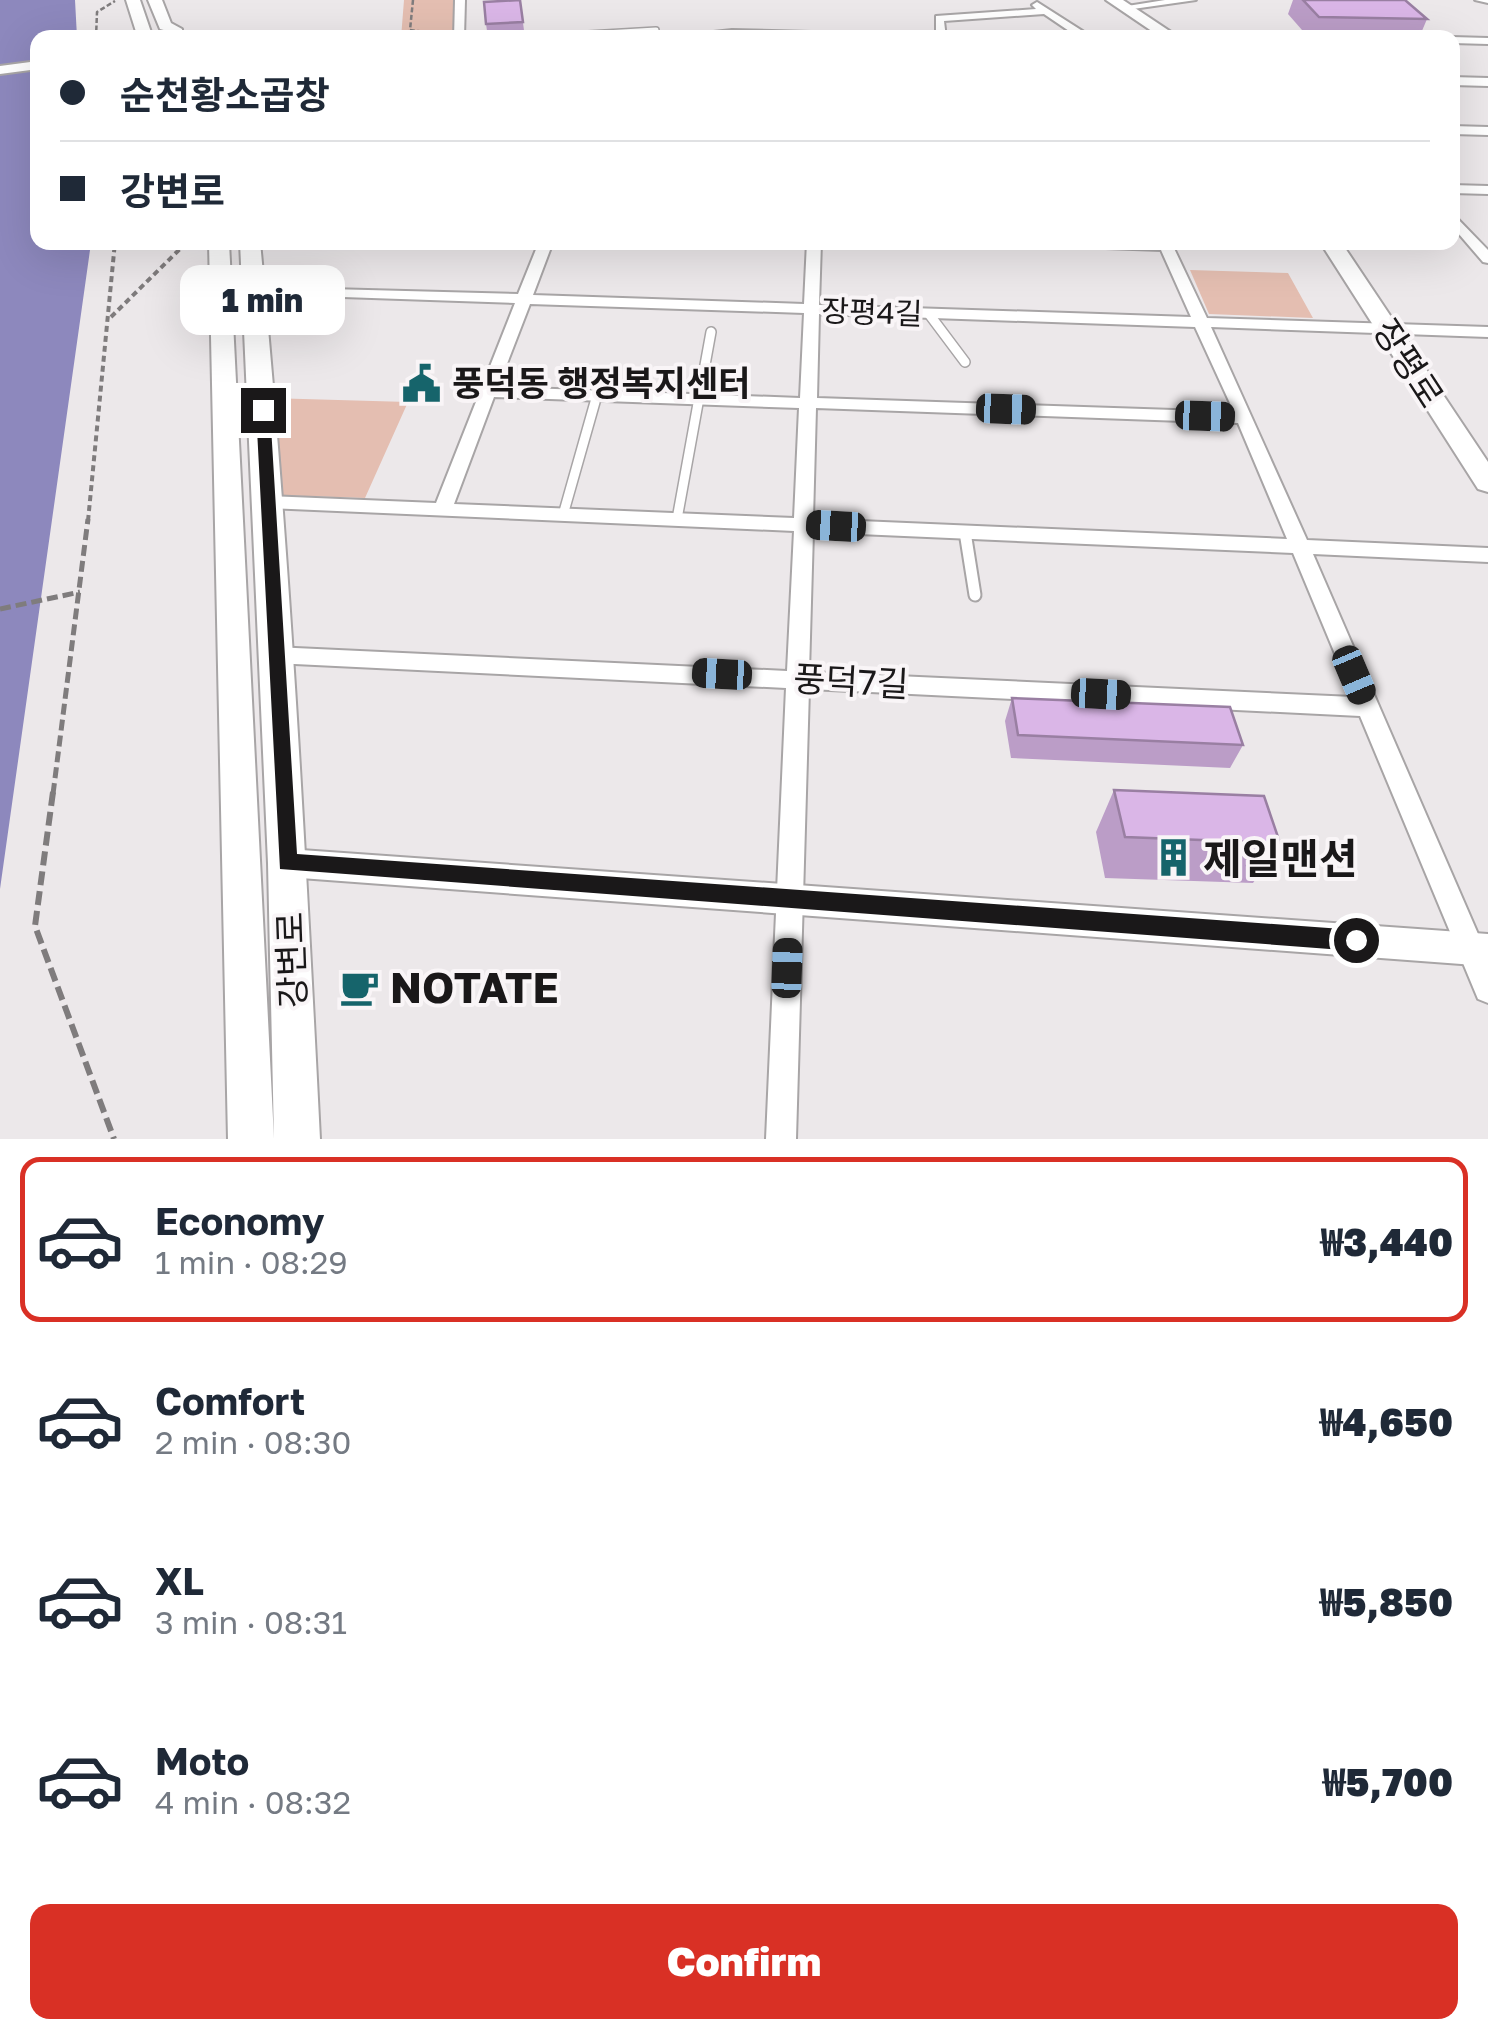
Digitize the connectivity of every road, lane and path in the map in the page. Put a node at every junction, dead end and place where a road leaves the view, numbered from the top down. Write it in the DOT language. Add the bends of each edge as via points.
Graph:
graph roads {
  1 [pos="94,0"];
  2 [pos="117,0"];
  3 [pos="132,0"];
  4 [pos="155,0"];
  5 [pos="413,0"];
  6 [pos="460,0"];
  7 [pos="1026,0"];
  8 [pos="1192,0"];
  9 [pos="1480,0"];
  10 [pos="1488,0"];
  11 [pos="1120,3"];
  12 [pos="1048,11"];
  13 [pos="97,12"];
  14 [pos="96,30"];
  15 [pos="170,30"];
  16 [pos="170,30"];
  17 [pos="411,30"];
  18 [pos="459,30"];
  19 [pos="939,30"];
  20 [pos="1074,30"];
  21 [pos="1162,30"];
  22 [pos="1460,40"];
  23 [pos="1488,40"];
  24 [pos="30,67"];
  25 [pos="0,70"];
  26 [pos="1460,81"];
  27 [pos="1488,82"];
  28 [pos="1460,130"];
  29 [pos="1488,130"];
  30 [pos="1460,189"];
  31 [pos="1488,190"];
  32 [pos="1460,225"];
  33 [pos="114,250"];
  34 [pos="179,250"];
  35 [pos="220,250"];
  36 [pos="251,250"];
  37 [pos="543,250"];
  38 [pos="814,250"];
  39 [pos="1168,250"];
  40 [pos="1335,250"];
  41 [pos="1486,253"];
  42 [pos="255,290"];
  43 [pos="521,301"];
  44 [pos="811,310"];
  45 [pos="929,314"];
  46 [pos="109,320"];
  47 [pos="1202,323"];
  48 [pos="1387,329"];
  49 [pos="711,332"];
  50 [pos="1488,332"];
  51 [pos="965,362"];
  52 [pos="486,392"];
  53 [pos="597,395"];
  54 [pos="698,398"];
  55 [pos="808,402"];
  56 [pos="1245,418"];
  57 [pos="1488,484"];
  58 [pos="268,502"];
  59 [pos="443,510"];
  60 [pos="563,514"];
  61 [pos="677,519"];
  62 [pos="803,525"];
  63 [pos="965,532"];
  64 [pos="1298,546"];
  65 [pos="1488,554"];
  66 [pos="81,591"];
  67 [pos="974,595"];
  68 [pos="0,609"];
  69 [pos="274,655"];
  70 [pos="796,678"];
  71 [pos="1368,708"];
  72 [pos="287,862"];
  73 [pos="790,899"];
  74 [pos="1479,949"];
  75 [pos="1488,990"];
  76 [pos="114,1139"];
  77 [pos="251,1139"];
  78 [pos="297,1139"];
  79 [pos="781,1139"];
  1 -- 13 [label="path"];
  2 -- 13 [label="path"];
  3 -- 15 [label="main road"];
  4 -- 16 [label="main road"];
  5 -- 17 [label="path"];
  6 -- 18 [label="street"];
  7 -- 12 [label="street"];
  8 -- 11 [label="street"];
  9 -- 10 [label="street"];
  11 -- 21 [label="main road"];
  12 -- 19 [label="street" via="939,18"];
  12 -- 20 [label="street"];
  13 -- 14 [label="path"];
  22 -- 23 [label="street"];
  24 -- 25 [label="street"];
  26 -- 27 [label="street"];
  28 -- 29 [label="street"];
  30 -- 31 [label="street"];
  32 -- 41 [label="street"];
  33 -- 46 [label="path"];
  34 -- 46 [label="path"];
  35 -- 77 [label="main road, 강변로"];
  36 -- 42 [label="main road, 강변로"];
  37 -- 43 [label="street"];
  38 -- 44 [label="street"];
  39 -- 47 [label="street"];
  40 -- 48 [label="main road, 장평로"];
  42 -- 43 [label="street, 장평4길"];
  42 -- 58 [label="main road, 강변로"];
  43 -- 44 [label="street, 장평4길"];
  43 -- 52 [label="street"];
  44 -- 45 [label="street, 장평4길"];
  44 -- 55 [label="street"];
  45 -- 47 [label="street, 장평4길"];
  45 -- 51 [label="lane"];
  46 -- 66 [label="path"];
  47 -- 48 [label="street, 장평4길"];
  47 -- 56 [label="street"];
  48 -- 50 [label="street, 장평4길"];
  48 -- 57 [label="main road, 장평로"];
  49 -- 54 [label="lane"];
  52 -- 53 [label="street"];
  52 -- 59 [label="street"];
  53 -- 54 [label="street"];
  53 -- 60 [label="lane"];
  54 -- 55 [label="street"];
  54 -- 61 [label="lane"];
  55 -- 56 [label="street"];
  55 -- 62 [label="street"];
  56 -- 64 [label="street"];
  58 -- 59 [label="street"];
  58 -- 69 [label="main road, 강변로"];
  59 -- 60 [label="street"];
  60 -- 61 [label="street"];
  61 -- 62 [label="street"];
  62 -- 63 [label="street"];
  62 -- 70 [label="street"];
  63 -- 64 [label="street"];
  63 -- 67 [label="lane"];
  64 -- 65 [label="street"];
  64 -- 71 [label="street"];
  66 -- 68 [label="path"];
  66 -- 76 [label="path" via="35,926"];
  69 -- 70 [label="street, 풍덕7길"];
  69 -- 72 [label="main road, 강변로"];
  70 -- 71 [label="street, 풍덕7길"];
  70 -- 73 [label="street"];
  71 -- 74 [label="street"];
  72 -- 73 [label="street"];
  72 -- 78 [label="main road, 강변로"];
  73 -- 74 [label="street"];
  73 -- 79 [label="street"];
  74 -- 75 [label="street"];
}
